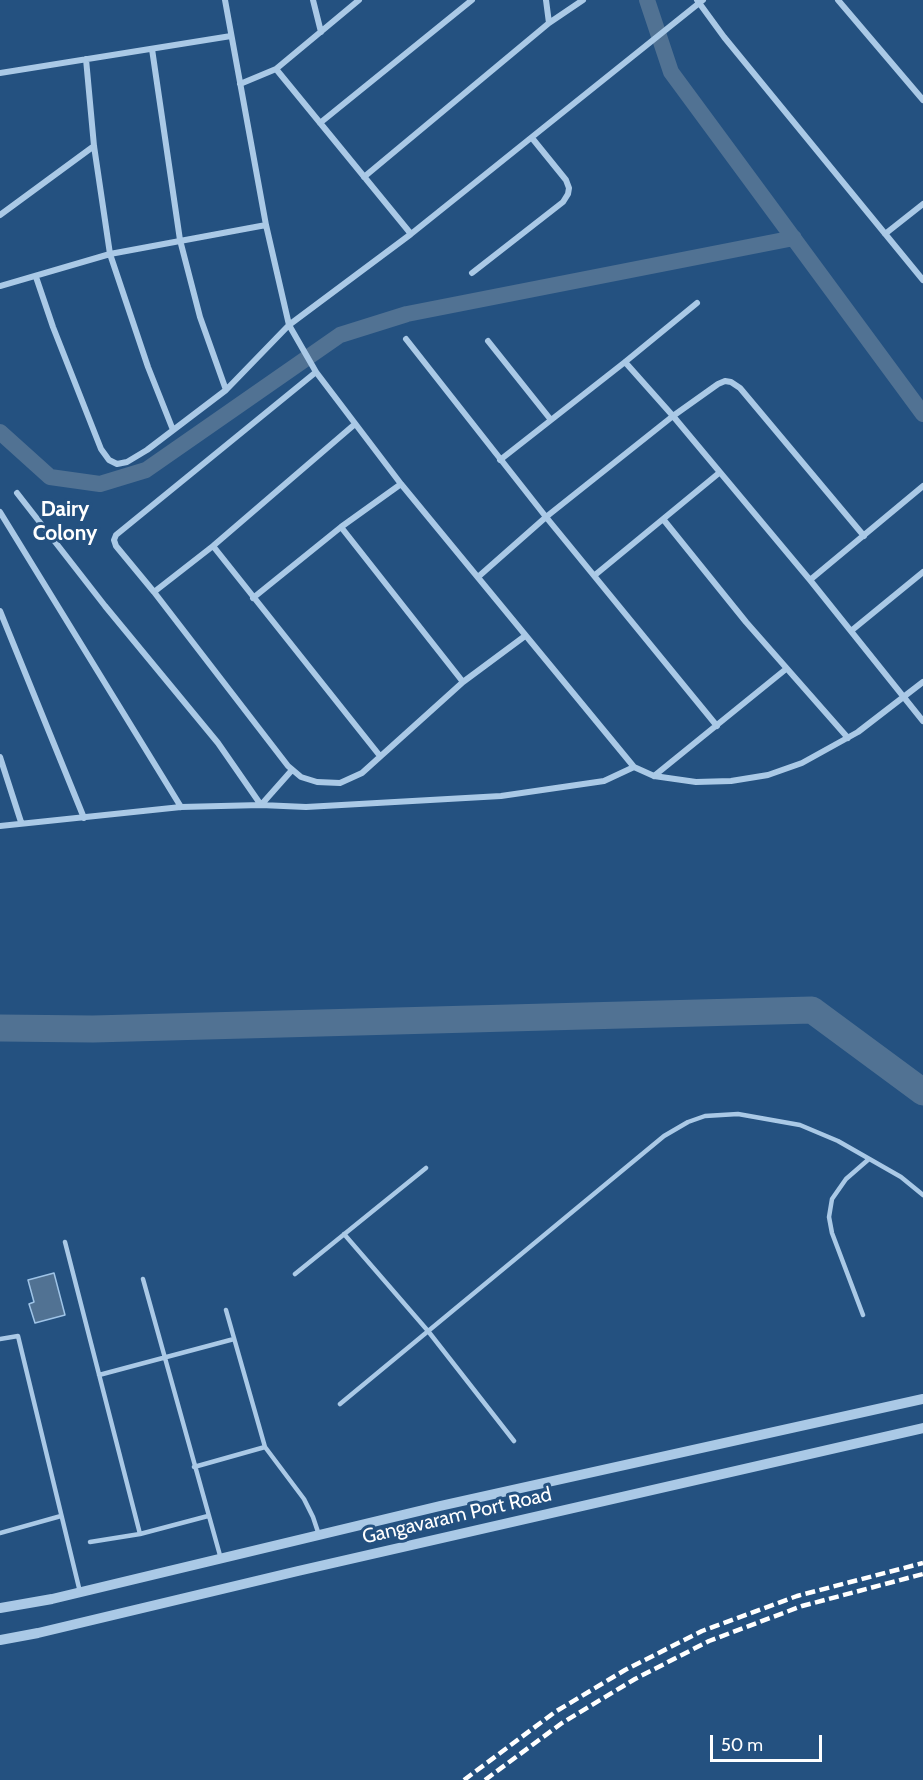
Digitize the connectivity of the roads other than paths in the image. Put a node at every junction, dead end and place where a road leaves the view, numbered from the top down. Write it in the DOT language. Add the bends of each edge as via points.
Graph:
graph roads {
  1 [pos="225,0"];
  2 [pos="313,0"];
  3 [pos="359,0"];
  4 [pos="472,0"];
  5 [pos="546,0"];
  6 [pos="583,0"];
  7 [pos="838,0"];
  8 [pos="700,1"];
  9 [pos="549,23"];
  10 [pos="321,32"];
  11 [pos="231,36"];
  12 [pos="152,49"];
  13 [pos="86,59"];
  14 [pos="276,69"];
  15 [pos="0,73"];
  16 [pos="240,84"];
  17 [pos="923,100"];
  18 [pos="320,123"];
  19 [pos="532,138"];
  20 [pos="94,146"];
  21 [pos="364,177"];
  22 [pos="923,204"];
  23 [pos="0,214"];
  24 [pos="266,225"];
  25 [pos="411,234"];
  26 [pos="885,234"];
  27 [pos="180,240"];
  28 [pos="110,254"];
  29 [pos="472,273"];
  30 [pos="36,277"];
  31 [pos="923,280"];
  32 [pos="0,286"];
  33 [pos="697,303"];
  34 [pos="289,325"];
  35 [pos="406,339"];
  36 [pos="488,341"];
  37 [pos="625,362"];
  38 [pos="316,372"];
  39 [pos="226,390"];
  40 [pos="673,416"];
  41 [pos="551,420"];
  42 [pos="355,424"];
  43 [pos="173,430"];
  44 [pos="500,460"];
  45 [pos="719,473"];
  46 [pos="401,484"];
  47 [pos="923,486"];
  48 [pos="17,493"];
  49 [pos="0,512"];
  50 [pos="546,517"];
  51 [pos="663,519"];
  52 [pos="341,527"];
  53 [pos="864,536"];
  54 [pos="213,546"];
  55 [pos="923,572"];
  56 [pos="595,575"];
  57 [pos="478,577"];
  58 [pos="810,580"];
  59 [pos="154,592"];
  60 [pos="253,598"];
  61 [pos="0,611"];
  62 [pos="851,631"];
  63 [pos="525,636"];
  64 [pos="786,669"];
  65 [pos="463,682"];
  66 [pos="923,682"];
  67 [pos="904,696"];
  68 [pos="923,721"];
  69 [pos="717,726"];
  70 [pos="848,738"];
  71 [pos="380,756"];
  72 [pos="0,757"];
  73 [pos="634,767"];
  74 [pos="292,770"];
  75 [pos="654,776"];
  76 [pos="261,805"];
  77 [pos="181,807"];
  78 [pos="84,818"];
  79 [pos="21,822"];
  80 [pos="0,826"];
  81 [pos="869,1159"];
  82 [pos="426,1168"];
  83 [pos="923,1195"];
  84 [pos="344,1234"];
  85 [pos="65,1242"];
  86 [pos="295,1274"];
  87 [pos="143,1279"];
  88 [pos="226,1310"];
  89 [pos="863,1315"];
  90 [pos="428,1331"];
  91 [pos="0,1339"];
  92 [pos="234,1339"];
  93 [pos="165,1358"];
  94 [pos="99,1375"];
  95 [pos="923,1399"];
  96 [pos="340,1404"];
  97 [pos="923,1428"];
  98 [pos="514,1441"];
  99 [pos="265,1447"];
  100 [pos="194,1467"];
  101 [pos="61,1516"];
  102 [pos="208,1516"];
  103 [pos="0,1533"];
  104 [pos="140,1534"];
  105 [pos="319,1535"];
  106 [pos="90,1542"];
  107 [pos="220,1559"];
  108 [pos="80,1592"];
  109 [pos="0,1608"];
  110 [pos="0,1640"];
  1 -- 11 [label="street"];
  2 -- 10 [label="street"];
  3 -- 10 [label="street"];
  4 -- 18 [label="street"];
  5 -- 9 [label="street"];
  6 -- 9 [label="street"];
  7 -- 17 [label="street"];
  8 -- 19 [label="street"];
  8 -- 26 [label="street"];
  9 -- 21 [label="street"];
  10 -- 14 [label="street"];
  11 -- 12 [label="street"];
  11 -- 16 [label="street"];
  12 -- 13 [label="street"];
  12 -- 27 [label="street"];
  13 -- 15 [label="street"];
  13 -- 20 [label="street"];
  14 -- 16 [label="street"];
  14 -- 18 [label="street"];
  16 -- 24 [label="street"];
  18 -- 21 [label="street"];
  19 -- 25 [label="street"];
  19 -- 29 [label="street" via="566,180 568,194"];
  20 -- 23 [label="street"];
  20 -- 28 [label="street"];
  21 -- 25 [label="street"];
  22 -- 26 [label="street"];
  24 -- 27 [label="street"];
  24 -- 34 [label="street"];
  25 -- 34 [label="street"];
  26 -- 31 [label="street"];
  27 -- 28 [label="street"];
  27 -- 39 [label="street" via="200,317"];
  28 -- 30 [label="street"];
  28 -- 43 [label="street"];
  30 -- 32 [label="street"];
  30 -- 43 [label="street" via="101,449 109,460 117,464 127,462"];
  33 -- 37 [label="street"];
  34 -- 38 [label="street"];
  34 -- 39 [label="street"];
  35 -- 44 [label="street"];
  36 -- 41 [label="street"];
  37 -- 40 [label="street"];
  37 -- 41 [label="street"];
  38 -- 42 [label="street"];
  38 -- 59 [label="street" via="116,535 116,546"];
  39 -- 43 [label="street"];
  40 -- 45 [label="street"];
  40 -- 50 [label="street"];
  40 -- 53 [label="street" via="718,384 731,382"];
  41 -- 44 [label="street"];
  42 -- 46 [label="street"];
  42 -- 54 [label="street"];
  44 -- 50 [label="street"];
  45 -- 51 [label="street"];
  45 -- 58 [label="street"];
  46 -- 52 [label="street"];
  46 -- 57 [label="street"];
  47 -- 53 [label="street"];
  48 -- 76 [label="street" via="218,743"];
  49 -- 77 [label="street"];
  50 -- 56 [label="street"];
  50 -- 57 [label="street"];
  51 -- 56 [label="street"];
  51 -- 64 [label="street"];
  52 -- 60 [label="street"];
  52 -- 65 [label="street"];
  53 -- 58 [label="street"];
  54 -- 59 [label="street"];
  54 -- 60 [label="street"];
  55 -- 62 [label="street"];
  56 -- 69 [label="street"];
  57 -- 63 [label="street"];
  58 -- 62 [label="street"];
  59 -- 74 [label="street"];
  60 -- 71 [label="street"];
  61 -- 78 [label="street"];
  62 -- 67 [label="street"];
  63 -- 65 [label="street"];
  63 -- 73 [label="street"];
  64 -- 69 [label="street"];
  64 -- 70 [label="street"];
  65 -- 71 [label="street"];
  66 -- 67 [label="street"];
  67 -- 68 [label="street"];
  67 -- 70 [label="street"];
  69 -- 75 [label="street"];
  70 -- 75 [label="street" via="802,764 768,775 696,782"];
  71 -- 74 [label="street" via="362,773 340,783 317,782"];
  72 -- 79 [label="street"];
  73 -- 75 [label="street"];
  73 -- 76 [label="street" via="604,781 501,796 306,807"];
  74 -- 76 [label="street"];
  76 -- 77 [label="street"];
  77 -- 78 [label="street"];
  78 -- 79 [label="street"];
  79 -- 80 [label="street"];
  81 -- 83 [label="lane"];
  81 -- 89 [label="lane" via="846,1179 832,1199 829,1217"];
  81 -- 90 [label="lane" via="800,1125 738,1114 705,1116 688,1122 664,1136"];
  82 -- 84 [label="lane"];
  84 -- 86 [label="lane"];
  84 -- 90 [label="lane"];
  85 -- 94 [label="lane"];
  87 -- 93 [label="lane"];
  88 -- 92 [label="lane"];
  90 -- 96 [label="lane"];
  90 -- 98 [label="lane"];
  91 -- 101 [label="lane" via="18,1336"];
  92 -- 93 [label="lane"];
  92 -- 99 [label="lane"];
  93 -- 94 [label="lane"];
  93 -- 100 [label="lane"];
  94 -- 104 [label="lane"];
  95 -- 105 [label="street, Gangavaram Port Road"];
  97 -- 110 [label="street, Gangavaram Port Road"];
  99 -- 100 [label="lane"];
  99 -- 105 [label="lane" via="304,1499"];
  100 -- 102 [label="lane"];
  101 -- 103 [label="lane"];
  101 -- 108 [label="lane"];
  102 -- 104 [label="lane"];
  102 -- 107 [label="lane"];
  104 -- 106 [label="lane"];
  105 -- 107 [label="street, Gangavaram Port Road"];
  107 -- 108 [label="street, Gangavaram Port Road"];
  108 -- 109 [label="street, Gangavaram Port Road"];
}
